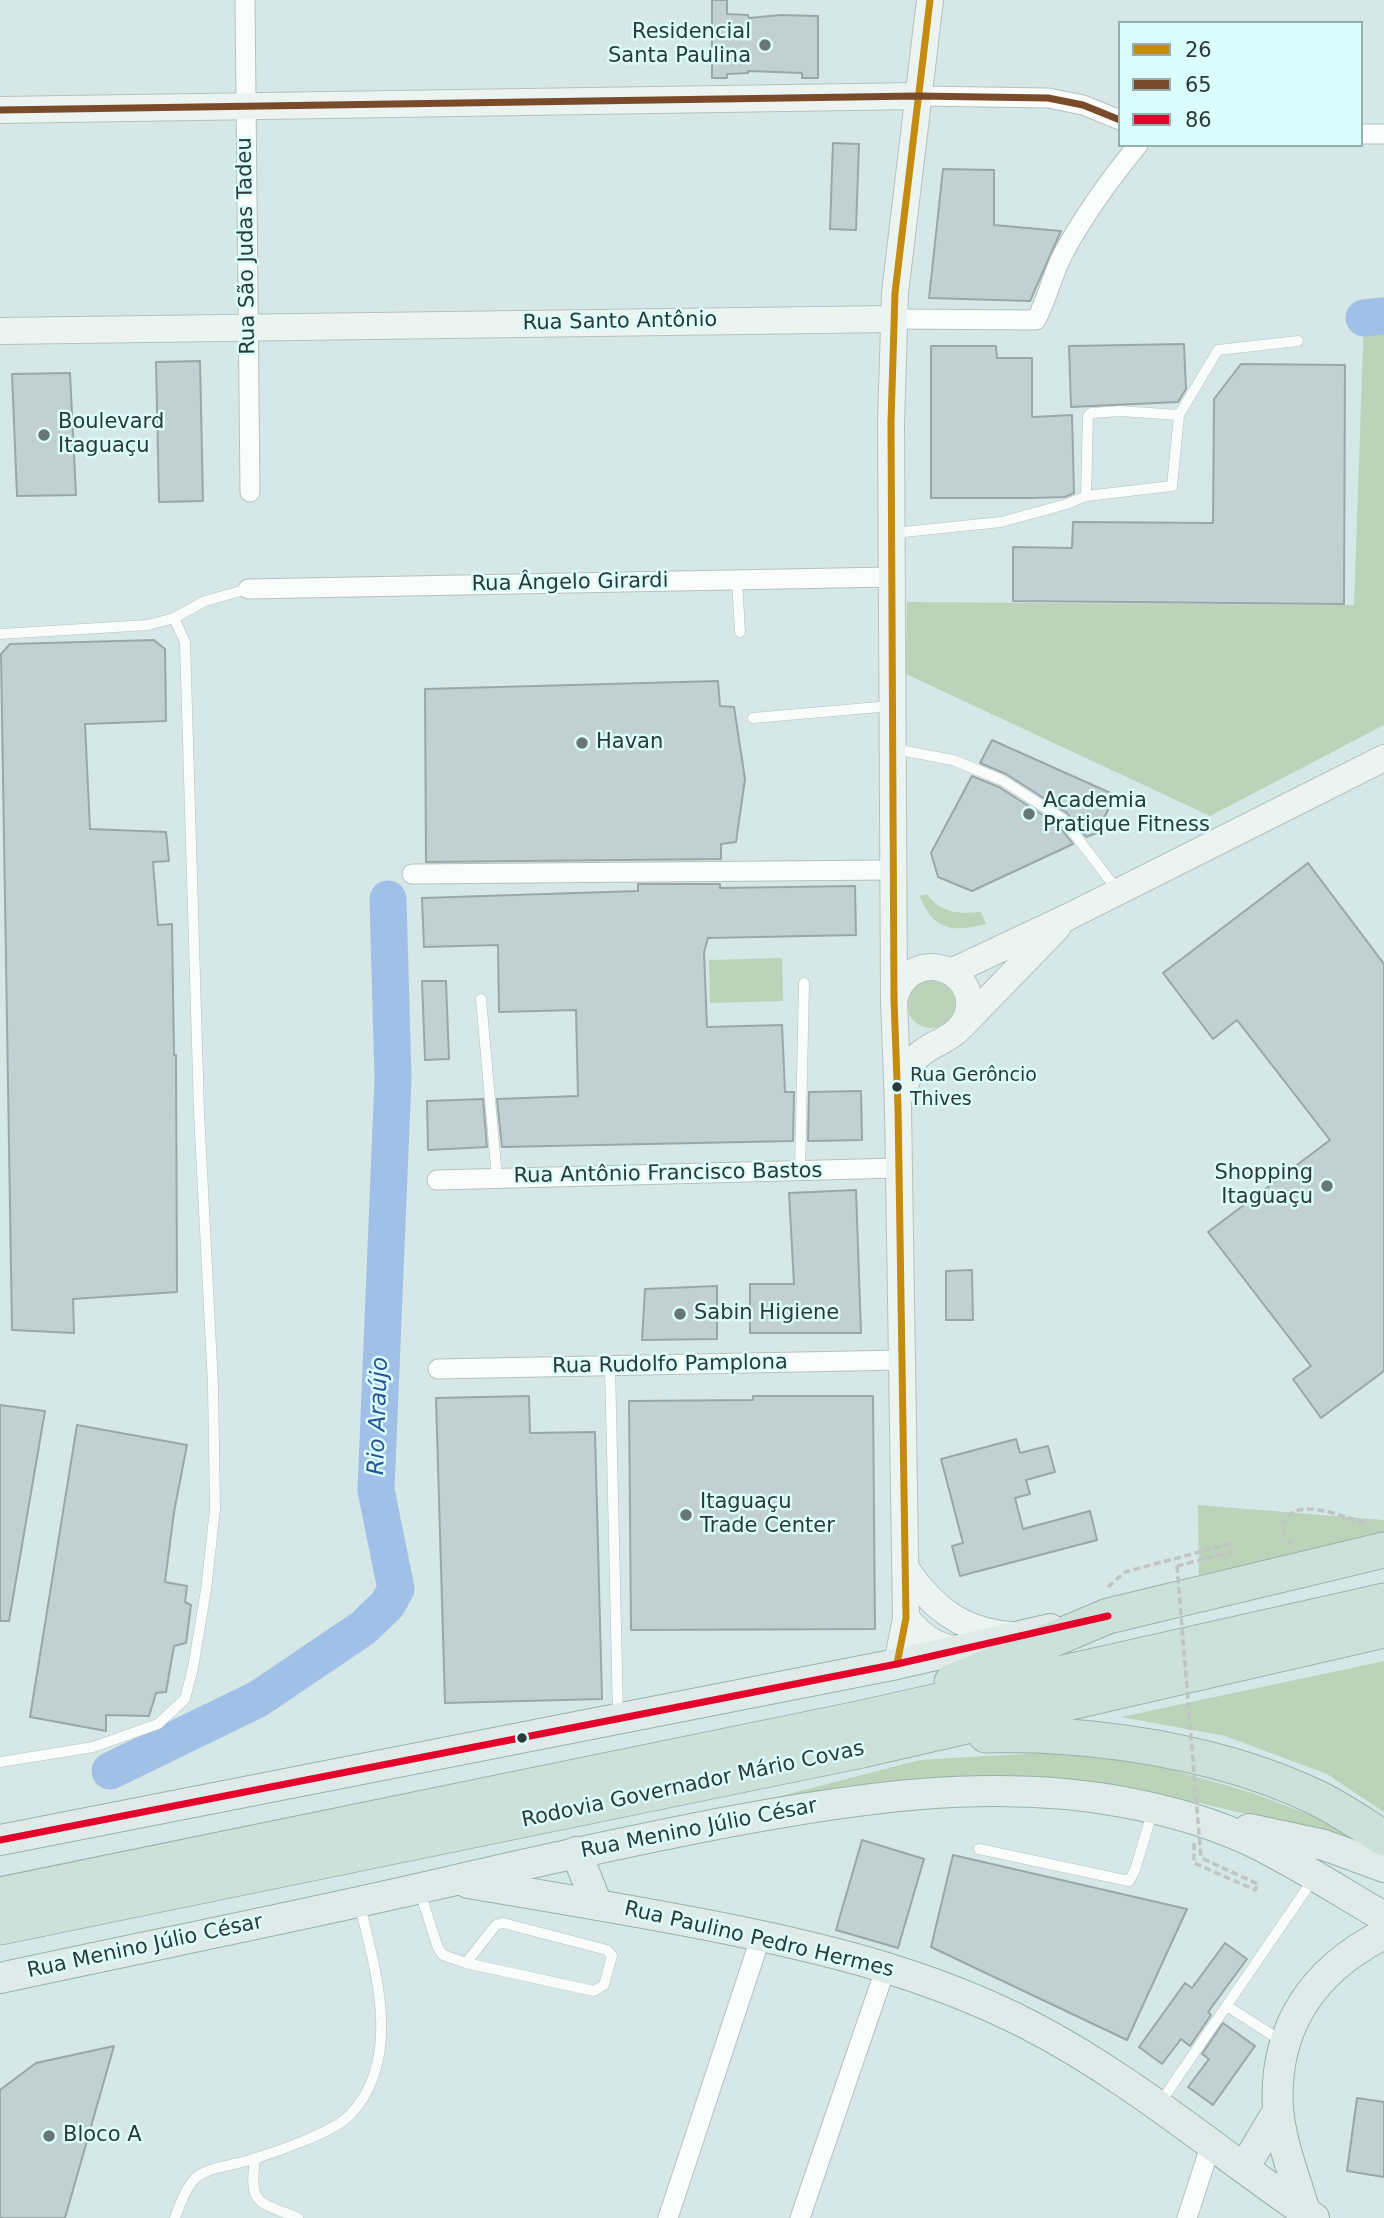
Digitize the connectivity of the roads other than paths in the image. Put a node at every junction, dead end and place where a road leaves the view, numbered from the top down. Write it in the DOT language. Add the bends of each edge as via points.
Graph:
graph roads {
  1 [pos="245,0"];
  2 [pos="930,0"];
  3 [pos="918,96"];
  4 [pos="246,106"];
  5 [pos="0,110"];
  6 [pos="1118,119"];
  7 [pos="1363,134"];
  8 [pos="1384,134"];
  9 [pos="1136,147"];
  10 [pos="893,319"];
  11 [pos="248,327"];
  12 [pos="0,331"];
  13 [pos="1298,341"];
  14 [pos="1179,415"];
  15 [pos="250,492"];
  16 [pos="1086,496"];
  17 [pos="890,533"];
  18 [pos="891,577"];
  19 [pos="737,580"];
  20 [pos="248,589"];
  21 [pos="174,618"];
  22 [pos="740,632"];
  23 [pos="0,634"];
  24 [pos="892,706"];
  25 [pos="753,718"];
  26 [pos="892,748"];
  27 [pos="1384,758"];
  28 [pos="412,874"];
  29 [pos="892,880"];
  30 [pos="1118,892"];
  31 [pos="1068,917"];
  32 [pos="939,969"];
  33 [pos="804,983"];
  34 [pos="481,999"];
  35 [pos="894,1007"];
  36 [pos="953,1033"];
  37 [pos="898,1107"];
  38 [pos="898,1168"];
  39 [pos="800,1171"];
  40 [pos="497,1178"];
  41 [pos="437,1180"];
  42 [pos="902,1360"];
  43 [pos="610,1366"];
  44 [pos="438,1369"];
  45 [pos="1373,1540"];
  46 [pos="905,1567"];
  47 [pos="1384,1601"];
  48 [pos="1107,1603"];
  49 [pos="906,1618"];
  50 [pos="1384,1630"];
  51 [pos="1021,1636"];
  52 [pos="960,1650"];
  53 [pos="897,1664"];
  54 [pos="619,1719"];
  55 [pos="858,1719"];
  56 [pos="926,1735"];
  57 [pos="0,1762"];
  58 [pos="1153,1809"];
  59 [pos="1193,1820"];
  60 [pos="1384,1838"];
  61 [pos="0,1840"];
  62 [pos="979,1849"];
  63 [pos="576,1852"];
  64 [pos="1384,1867"];
  65 [pos="1315,1877"];
  66 [pos="454,1881"];
  67 [pos="419,1888"];
  68 [pos="0,1895"];
  69 [pos="359,1902"];
  70 [pos="597,1904"];
  71 [pos="1384,1917"];
  72 [pos="0,1927"];
  73 [pos="1384,1934"];
  74 [pos="761,1936"];
  75 [pos="466,1963"];
  76 [pos="886,1966"];
  77 [pos="0,1978"];
  78 [pos="1227,2006"];
  79 [pos="1284,2042"];
  80 [pos="1158,2106"];
  81 [pos="1278,2111"];
  82 [pos="1211,2144"];
  83 [pos="255,2158"];
  84 [pos="1244,2168"];
  85 [pos="1309,2215"];
  86 [pos="176,2218"];
  87 [pos="298,2218"];
  88 [pos="668,2218"];
  89 [pos="800,2218"];
  90 [pos="1187,2218"];
  1 -- 4 [label="street, Rua São Judas Tadeu"];
  2 -- 3 [label="main road"];
  3 -- 4 [label="main road"];
  3 -- 6 [label="street" via="1048,98"];
  3 -- 10 [label="main road"];
  4 -- 5 [label="main road"];
  4 -- 11 [label="street, Rua São Judas Tadeu"];
  7 -- 8 [label="street"];
  9 -- 10 [label="street, Rua Santo Antônio" via="1079,226 1036,320"];
  10 -- 11 [label="main road, Rua Santo Antônio"];
  10 -- 17 [label="main road"];
  11 -- 12 [label="main road, Rua Santo Antônio"];
  11 -- 15 [label="street, Rua São Judas Tadeu"];
  13 -- 14 [label="lane" via="1218,349"];
  14 -- 16 [label="lane" via="1172,486"];
  14 -- 16 [label="lane" via="1091,413"];
  16 -- 17 [label="lane" via="1001,522"];
  17 -- 18 [label="main road"];
  18 -- 19 [label="street, Rua Ângelo Girardi"];
  18 -- 24 [label="main road"];
  19 -- 20 [label="street, Rua Ângelo Girardi"];
  19 -- 22 [label="lane"];
  20 -- 21 [label="lane" via="205,601"];
  21 -- 23 [label="lane" via="148,625"];
  21 -- 57 [label="lane" via="185,642 199,1112 213,1385 215,1509 206,1590 185,1699 158,1724 93,1747"];
  24 -- 25 [label="lane"];
  24 -- 26 [label="main road"];
  26 -- 29 [label="main road"];
  26 -- 30 [label="lane" via="953,761 1002,780 1063,819"];
  27 -- 30 [label="main road"];
  28 -- 29 [label="street"];
  29 -- 32 [label="main road" via="904,939 913,956"];
  29 -- 35 [label="main road"];
  30 -- 31 [label="main road"];
  31 -- 32 [label="main road"];
  31 -- 36 [label="main road"];
  32 -- 35 [label="main road" via="915,970 904,977"];
  32 -- 36 [label="main road" via="961,980 967,991 967,1015"];
  33 -- 39 [label="lane"];
  34 -- 40 [label="lane"];
  35 -- 36 [label="main road" via="900,1024 915,1037 934,1041"];
  35 -- 37 [label="main road"];
  36 -- 37 [label="main road" via="915,1059"];
  37 -- 38 [label="main road"];
  38 -- 39 [label="street, Rua Antônio Francisco Bastos"];
  38 -- 42 [label="main road"];
  39 -- 40 [label="street, Rua Antônio Francisco Bastos"];
  40 -- 41 [label="street, Rua Antônio Francisco Bastos"];
  42 -- 43 [label="street, Rua Rudolfo Pamplona"];
  42 -- 46 [label="main road"];
  43 -- 44 [label="street, Rua Rudolfo Pamplona"];
  43 -- 54 [label="lane"];
  45 -- 48 [label="highway"];
  46 -- 49 [label="main road"];
  46 -- 51 [label="main road" via="919,1588 956,1619 989,1633"];
  47 -- 55 [label="highway, Rodovia Governador Mário Covas"];
  48 -- 51 [label="main road"];
  48 -- 55 [label="highway"];
  49 -- 52 [label="main road" via="930,1641"];
  49 -- 53 [label="main road"];
  50 -- 56 [label="highway, Rodovia Governador Mário Covas"];
  51 -- 52 [label="main road"];
  52 -- 53 [label="main road"];
  53 -- 54 [label="main road"];
  54 -- 61 [label="main road"];
  55 -- 68 [label="highway, Rodovia Governador Mário Covas"];
  56 -- 60 [label="highway" via="1056,1735 1215,1761 1315,1797"];
  56 -- 72 [label="highway, Rodovia Governador Mário Covas"];
  58 -- 59 [label="main road, Rua Menino Júlio César"];
  58 -- 62 [label="lane" via="1129,1881"];
  58 -- 63 [label="main road, Rua Menino Júlio César" via="1065,1794 943,1792 829,1804"];
  59 -- 64 [label="main road" via="1324,1845"];
  59 -- 65 [label="main road, Rua Menino Júlio César" via="1250,1841"];
  63 -- 66 [label="main road, Rua Menino Júlio César"];
  63 -- 70 [label="main road, Rua Paulino Pedro Hermes"];
  65 -- 71 [label="main road, Rua Menino Júlio César"];
  65 -- 78 [label="lane"];
  66 -- 67 [label="main road, Rua Menino Júlio César"];
  66 -- 70 [label="main road, Rua Paulino Pedro Hermes"];
  67 -- 69 [label="main road, Rua Menino Júlio César"];
  67 -- 75 [label="lane" via="438,1948 443,1955"];
  69 -- 77 [label="main road, Rua Menino Júlio César"];
  69 -- 83 [label="lane" via="380,2005 380,2046 372,2083 349,2117"];
  70 -- 74 [label="main road, Rua Paulino Pedro Hermes"];
  73 -- 79 [label="main road" via="1324,1976 1304,2000"];
  74 -- 76 [label="main road, Rua Paulino Pedro Hermes"];
  74 -- 88 [label="street"];
  75 -- 75 [label="lane" via="594,1991 604,1984 612,1956 607,1950 503,1923 496,1925"];
  76 -- 80 [label="main road, Rua Paulino Pedro Hermes" via="1031,2026"];
  76 -- 89 [label="street"];
  78 -- 79 [label="lane"];
  78 -- 80 [label="lane"];
  79 -- 81 [label="main road"];
  80 -- 82 [label="main road, Rua Paulino Pedro Hermes"];
  81 -- 84 [label="main road"];
  81 -- 85 [label="main road" via="1288,2157"];
  82 -- 84 [label="main road, Rua Paulino Pedro Hermes"];
  82 -- 90 [label="street"];
  83 -- 86 [label="lane" via="199,2173 184,2192"];
  83 -- 87 [label="lane" via="251,2186 255,2196"];
  84 -- 85 [label="main road, Rua Paulino Pedro Hermes"];
}
